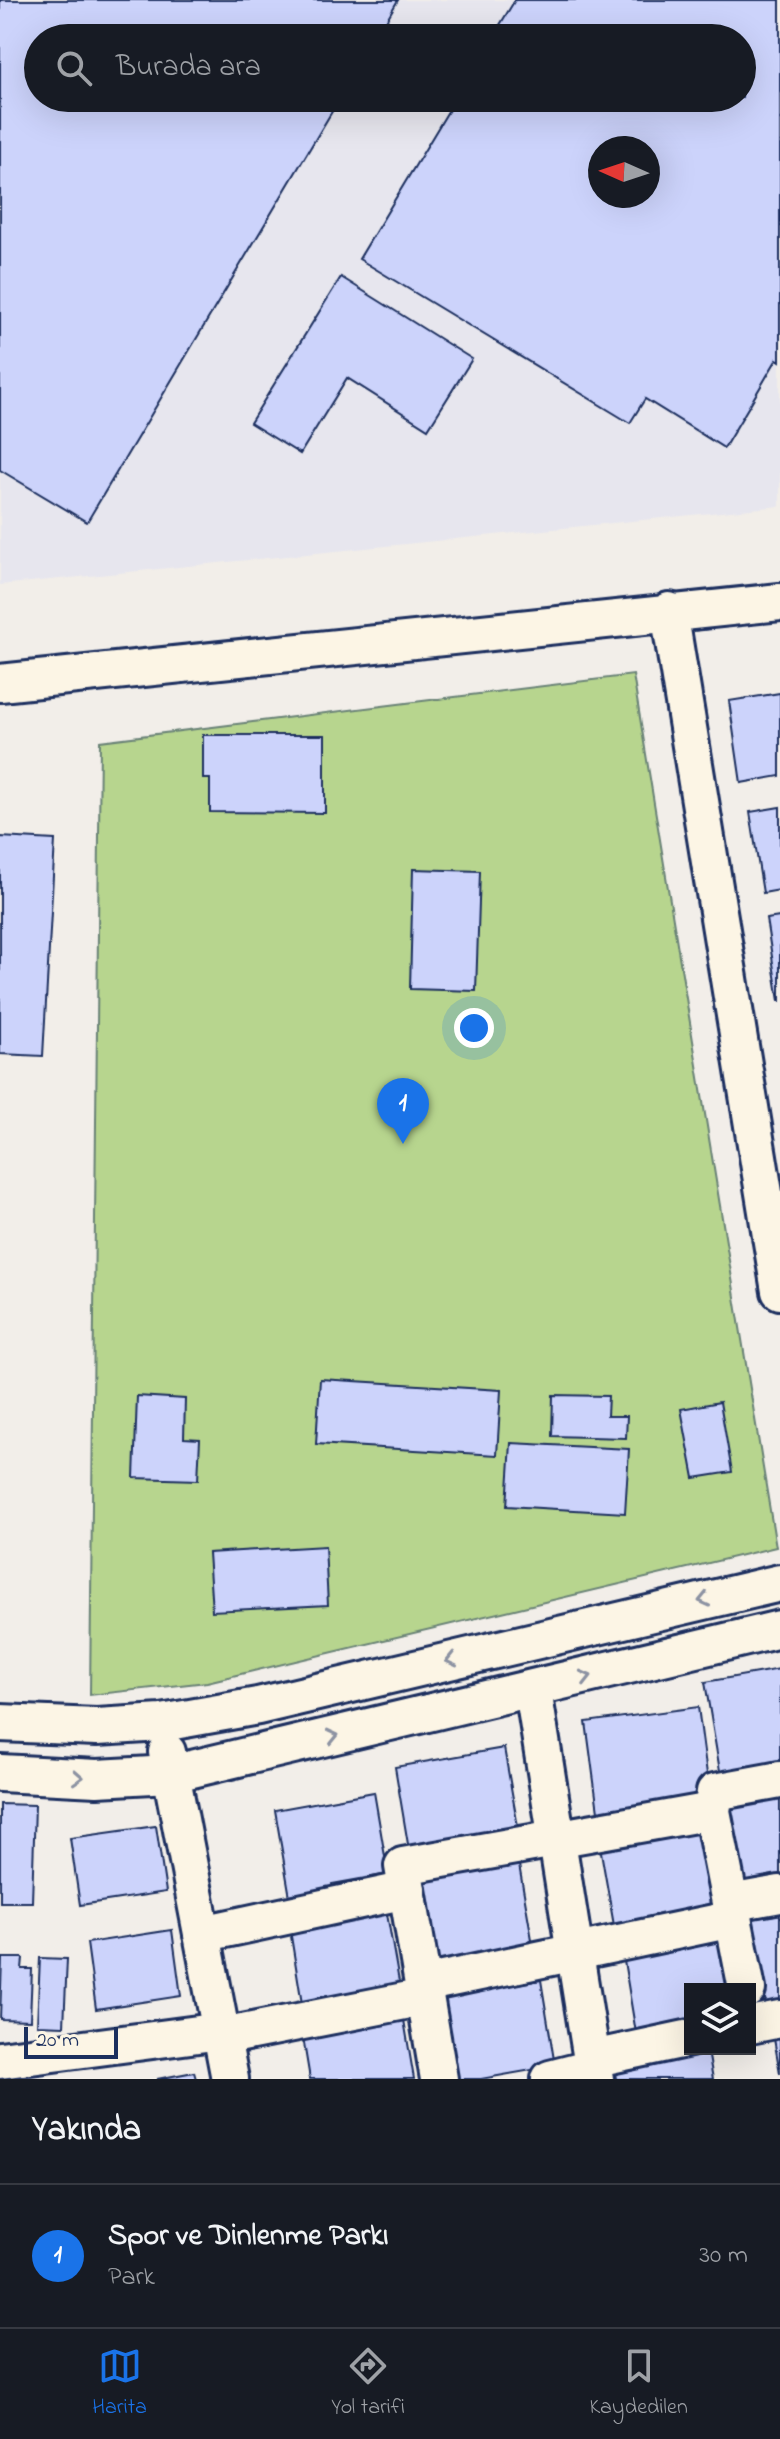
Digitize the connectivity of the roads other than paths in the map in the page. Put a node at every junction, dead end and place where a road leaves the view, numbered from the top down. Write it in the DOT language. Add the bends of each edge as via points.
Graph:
graph roads {
  1 [pos="780,602"];
  2 [pos="669,611"];
  3 [pos="0,683"];
  4 [pos="780,1291"];
  5 [pos="780,1583"];
  6 [pos="780,1629"];
  7 [pos="533,1690"];
  8 [pos="0,1723"];
  9 [pos="162,1723"];
  10 [pos="0,1773"];
  11 [pos="171,1774"];
  12 [pos="780,1780"];
  13 [pos="712,1811"];
  14 [pos="557,1841"];
  15 [pos="407,1890"];
  16 [pos="780,1894"];
  17 [pos="731,1911"];
  18 [pos="202,1934"];
  19 [pos="574,1951"];
  20 [pos="746,1983"];
  21 [pos="424,1990"];
  22 [pos="221,2034"];
  23 [pos="684,2040"];
  24 [pos="0,2060"];
  25 [pos="593,2068"];
  26 [pos="230,2079"];
  27 [pos="439,2079"];
  28 [pos="550,2079"];
  1 -- 2 [label="street"];
  2 -- 3 [label="street"];
  2 -- 4 [label="street"];
  5 -- 9 [label="street, one-way" via="258,1706"];
  7 -- 6 [label="street, one-way"];
  11 -- 7 [label="street, one-way"];
  7 -- 14 [label="street"];
  8 -- 9 [label="street"];
  9 -- 11 [label="street"];
  10 -- 11 [label="street, one-way" via="97,1778"];
  11 -- 18 [label="street"];
  12 -- 13 [label="street" via="715,1792"];
  13 -- 14 [label="street"];
  13 -- 17 [label="street"];
  14 -- 15 [label="street" via="403,1866"];
  14 -- 19 [label="street"];
  15 -- 18 [label="street"];
  15 -- 21 [label="street"];
  16 -- 17 [label="street"];
  17 -- 19 [label="street"];
  17 -- 20 [label="street"];
  18 -- 22 [label="street"];
  19 -- 21 [label="street"];
  19 -- 25 [label="street"];
  21 -- 22 [label="street"];
  21 -- 27 [label="street"];
  22 -- 24 [label="street"];
  22 -- 26 [label="street"];
  23 -- 25 [label="street"];
  25 -- 28 [label="street"];
}
